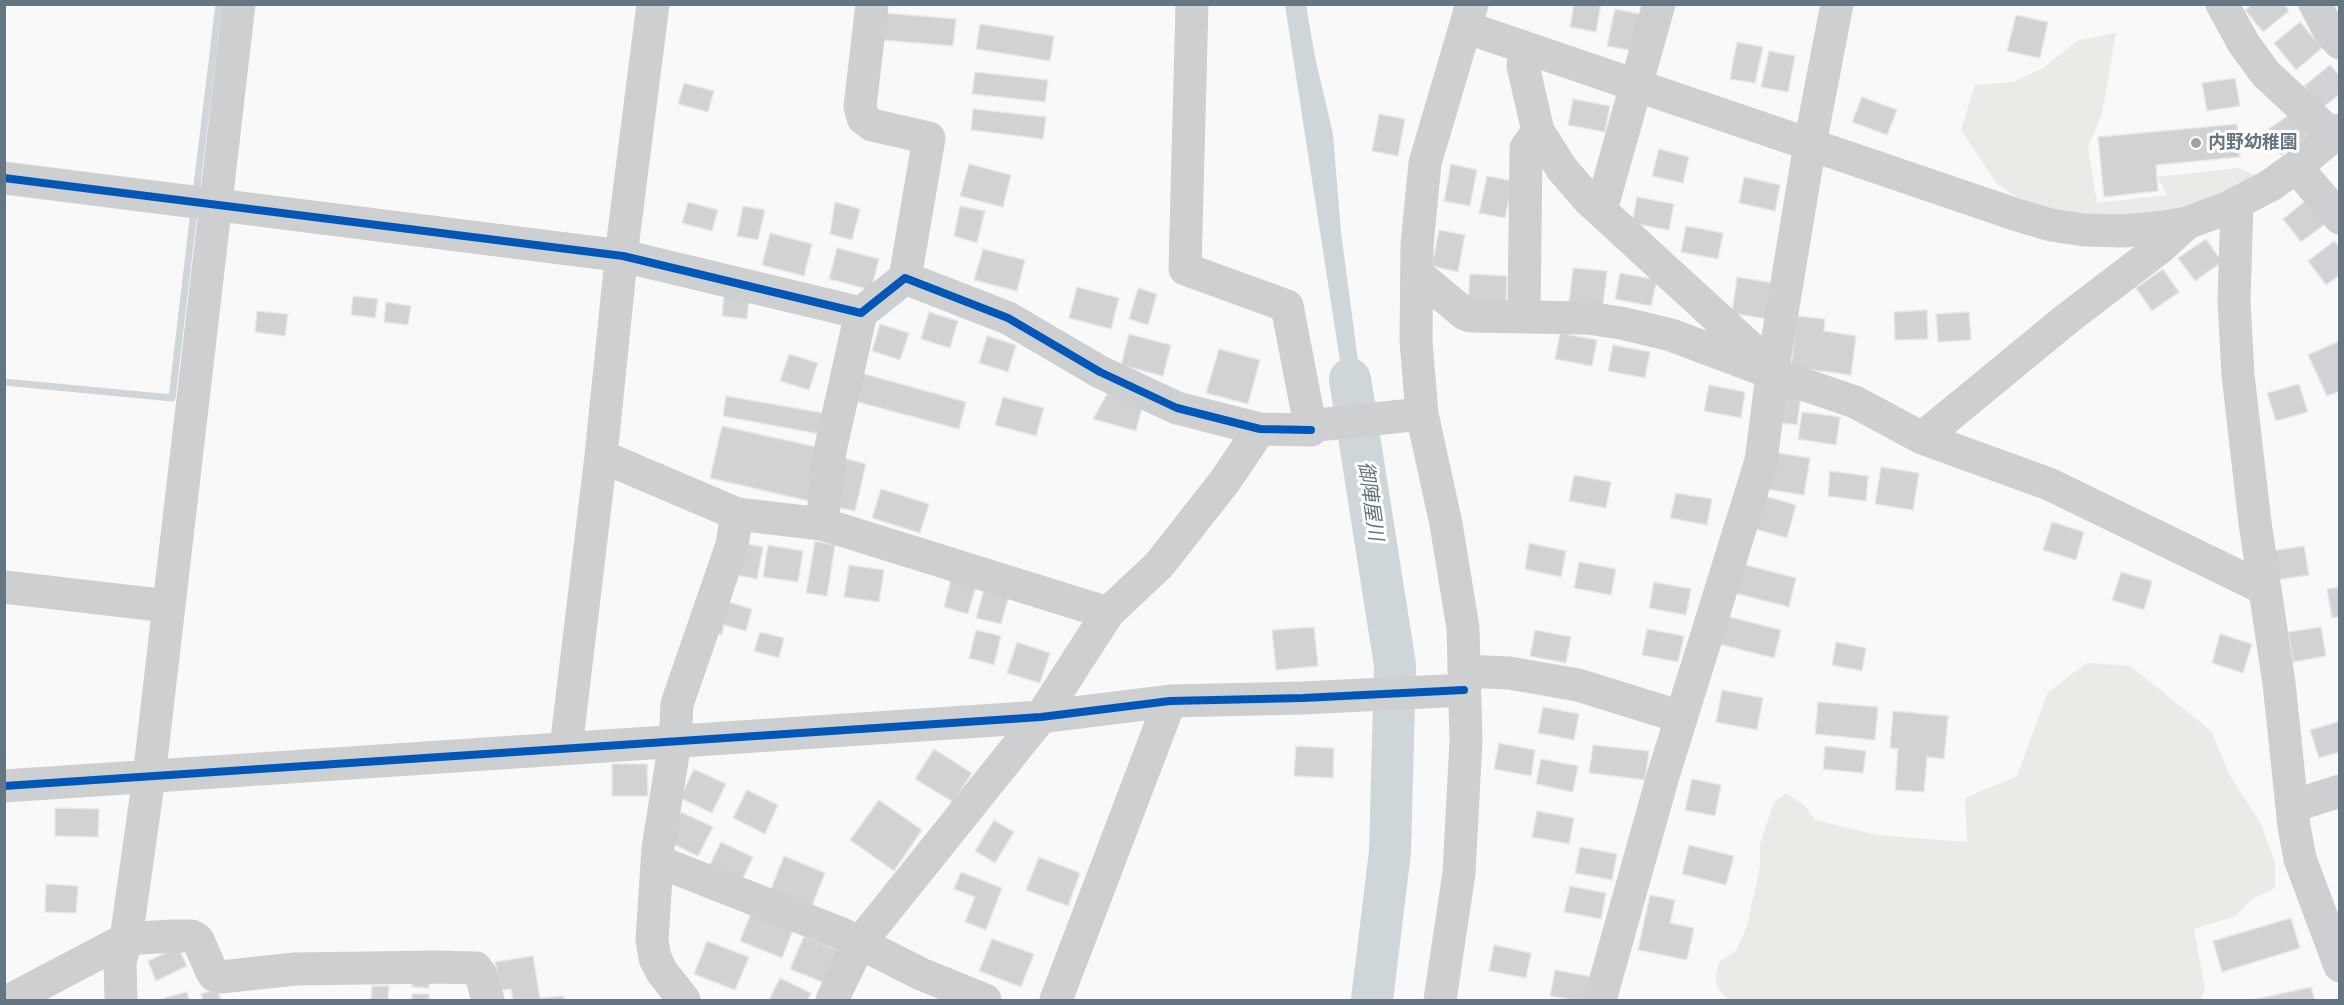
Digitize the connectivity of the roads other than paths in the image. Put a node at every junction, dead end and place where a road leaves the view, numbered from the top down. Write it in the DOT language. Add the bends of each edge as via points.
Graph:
graph roads {
  1 [pos="239,4"];
  2 [pos="653,4"];
  3 [pos="872,4"];
  4 [pos="1191,4"];
  5 [pos="1659,4"];
  6 [pos="1837,4"];
  7 [pos="2222,4"];
  8 [pos="2315,4"];
  9 [pos="1468,16"];
  10 [pos="2340,43"];
  11 [pos="1525,48"];
  12 [pos="1637,85"];
  13 [pos="1538,131"];
  14 [pos="2336,134"];
  15 [pos="1810,144"];
  16 [pos="2296,167"];
  17 [pos="4,178"];
  18 [pos="203,203"];
  19 [pos="2237,204"];
  20 [pos="1601,210"];
  21 [pos="2340,218"];
  22 [pos="2187,222"];
  23 [pos="623,256"];
  24 [pos="1417,274"];
  25 [pos="905,278"];
  26 [pos="1692,294"];
  27 [pos="861,313"];
  28 [pos="1524,317"];
  29 [pos="1662,332"];
  30 [pos="1773,370"];
  31 [pos="1413,415"];
  32 [pos="1314,428"];
  33 [pos="1260,429"];
  34 [pos="1922,438"];
  35 [pos="601,456"];
  36 [pos="737,514"];
  37 [pos="822,524"];
  38 [pos="4,587"];
  39 [pos="2265,589"];
  40 [pos="168,606"];
  41 [pos="1108,613"];
  42 [pos="1456,684"];
  43 [pos="1170,701"];
  44 [pos="1041,717"];
  45 [pos="1681,717"];
  46 [pos="675,742"];
  47 [pos="566,748"];
  48 [pos="149,777"];
  49 [pos="4,786"];
  50 [pos="2340,790"];
  51 [pos="2293,806"];
  52 [pos="657,861"];
  53 [pos="126,939"];
  54 [pos="859,944"];
  55 [pos="2340,966"];
  56 [pos="674,998"];
  57 [pos="10,1000"];
  58 [pos="121,1000"];
  59 [pos="488,1000"];
  60 [pos="832,1000"];
  61 [pos="985,1000"];
  62 [pos="1056,1000"];
  63 [pos="1440,1000"];
  64 [pos="1600,1000"];
  1 -- 18 [label="street"];
  2 -- 23 [label="street"];
  3 -- 25 [label="street" via="860,107 863,118 872,125 929,138"];
  4 -- 32 [label="street" via="1185,269 1287,306"];
  5 -- 12 [label="street"];
  6 -- 15 [label="street"];
  7 -- 14 [label="street" via="2266,74"];
  8 -- 10 [label="street"];
  9 -- 11 [label="street"];
  9 -- 24 [label="street" via="1425,163"];
  11 -- 12 [label="street"];
  11 -- 13 [label="street" via="1523,66"];
  12 -- 15 [label="street"];
  12 -- 20 [label="street"];
  13 -- 20 [label="street" via="1562,169"];
  13 -- 28 [label="street" via="1526,148"];
  14 -- 16 [label="street"];
  15 -- 22 [label="street" via="2051,225 2122,231"];
  15 -- 30 [label="street"];
  16 -- 19 [label="street"];
  16 -- 21 [label="street"];
  17 -- 18 [label="street"];
  18 -- 23 [label="street"];
  18 -- 40 [label="street"];
  19 -- 22 [label="street"];
  19 -- 39 [label="street" via="2234,301 2238,375"];
  20 -- 26 [label="street"];
  22 -- 34 [label="street"];
  23 -- 27 [label="street"];
  23 -- 35 [label="street"];
  24 -- 28 [label="street" via="1465,314"];
  24 -- 31 [label="street"];
  25 -- 27 [label="street"];
  25 -- 33 [label="street" via="1008,318 1100,372 1177,408"];
  26 -- 29 [label="street" via="1674,323"];
  26 -- 30 [label="street"];
  27 -- 37 [label="street" via="830,451"];
  28 -- 29 [label="street" via="1604,320"];
  29 -- 30 [label="street"];
  30 -- 34 [label="street" via="1782,377 1855,402"];
  30 -- 45 [label="street" via="1761,461"];
  31 -- 32 [label="street"];
  31 -- 42 [label="street" via="1446,524 1461,616"];
  32 -- 33 [label="street"];
  33 -- 41 [label="street" via="1159,566"];
  34 -- 39 [label="street" via="2059,489"];
  35 -- 36 [label="street"];
  35 -- 47 [label="street"];
  36 -- 37 [label="street"];
  36 -- 46 [label="street" via="732,545 676,704"];
  37 -- 41 [label="street"];
  38 -- 40 [label="street"];
  39 -- 51 [label="street"];
  40 -- 48 [label="street"];
  41 -- 44 [label="street"];
  42 -- 43 [label="street" via="1356,695"];
  42 -- 45 [label="street" via="1509,673 1578,685"];
  42 -- 63 [label="street" via="1466,741 1459,873"];
  43 -- 44 [label="street"];
  43 -- 62 [label="street"];
  44 -- 46 [label="street"];
  44 -- 54 [label="street"];
  45 -- 64 [label="street"];
  46 -- 47 [label="street"];
  46 -- 52 [label="street"];
  47 -- 48 [label="street"];
  48 -- 49 [label="street"];
  48 -- 53 [label="street"];
  50 -- 51 [label="street"];
  51 -- 55 [label="street" via="2300,859"];
  52 -- 54 [label="street"];
  52 -- 56 [label="street" via="652,940 655,958"];
  53 -- 57 [label="street"];
  53 -- 58 [label="street" via="120,962"];
  53 -- 59 [label="street" via="192,936 198,940 210,970 221,977 295,969 476,968 482,975"];
  54 -- 60 [label="street"];
  54 -- 61 [label="street"];
}
